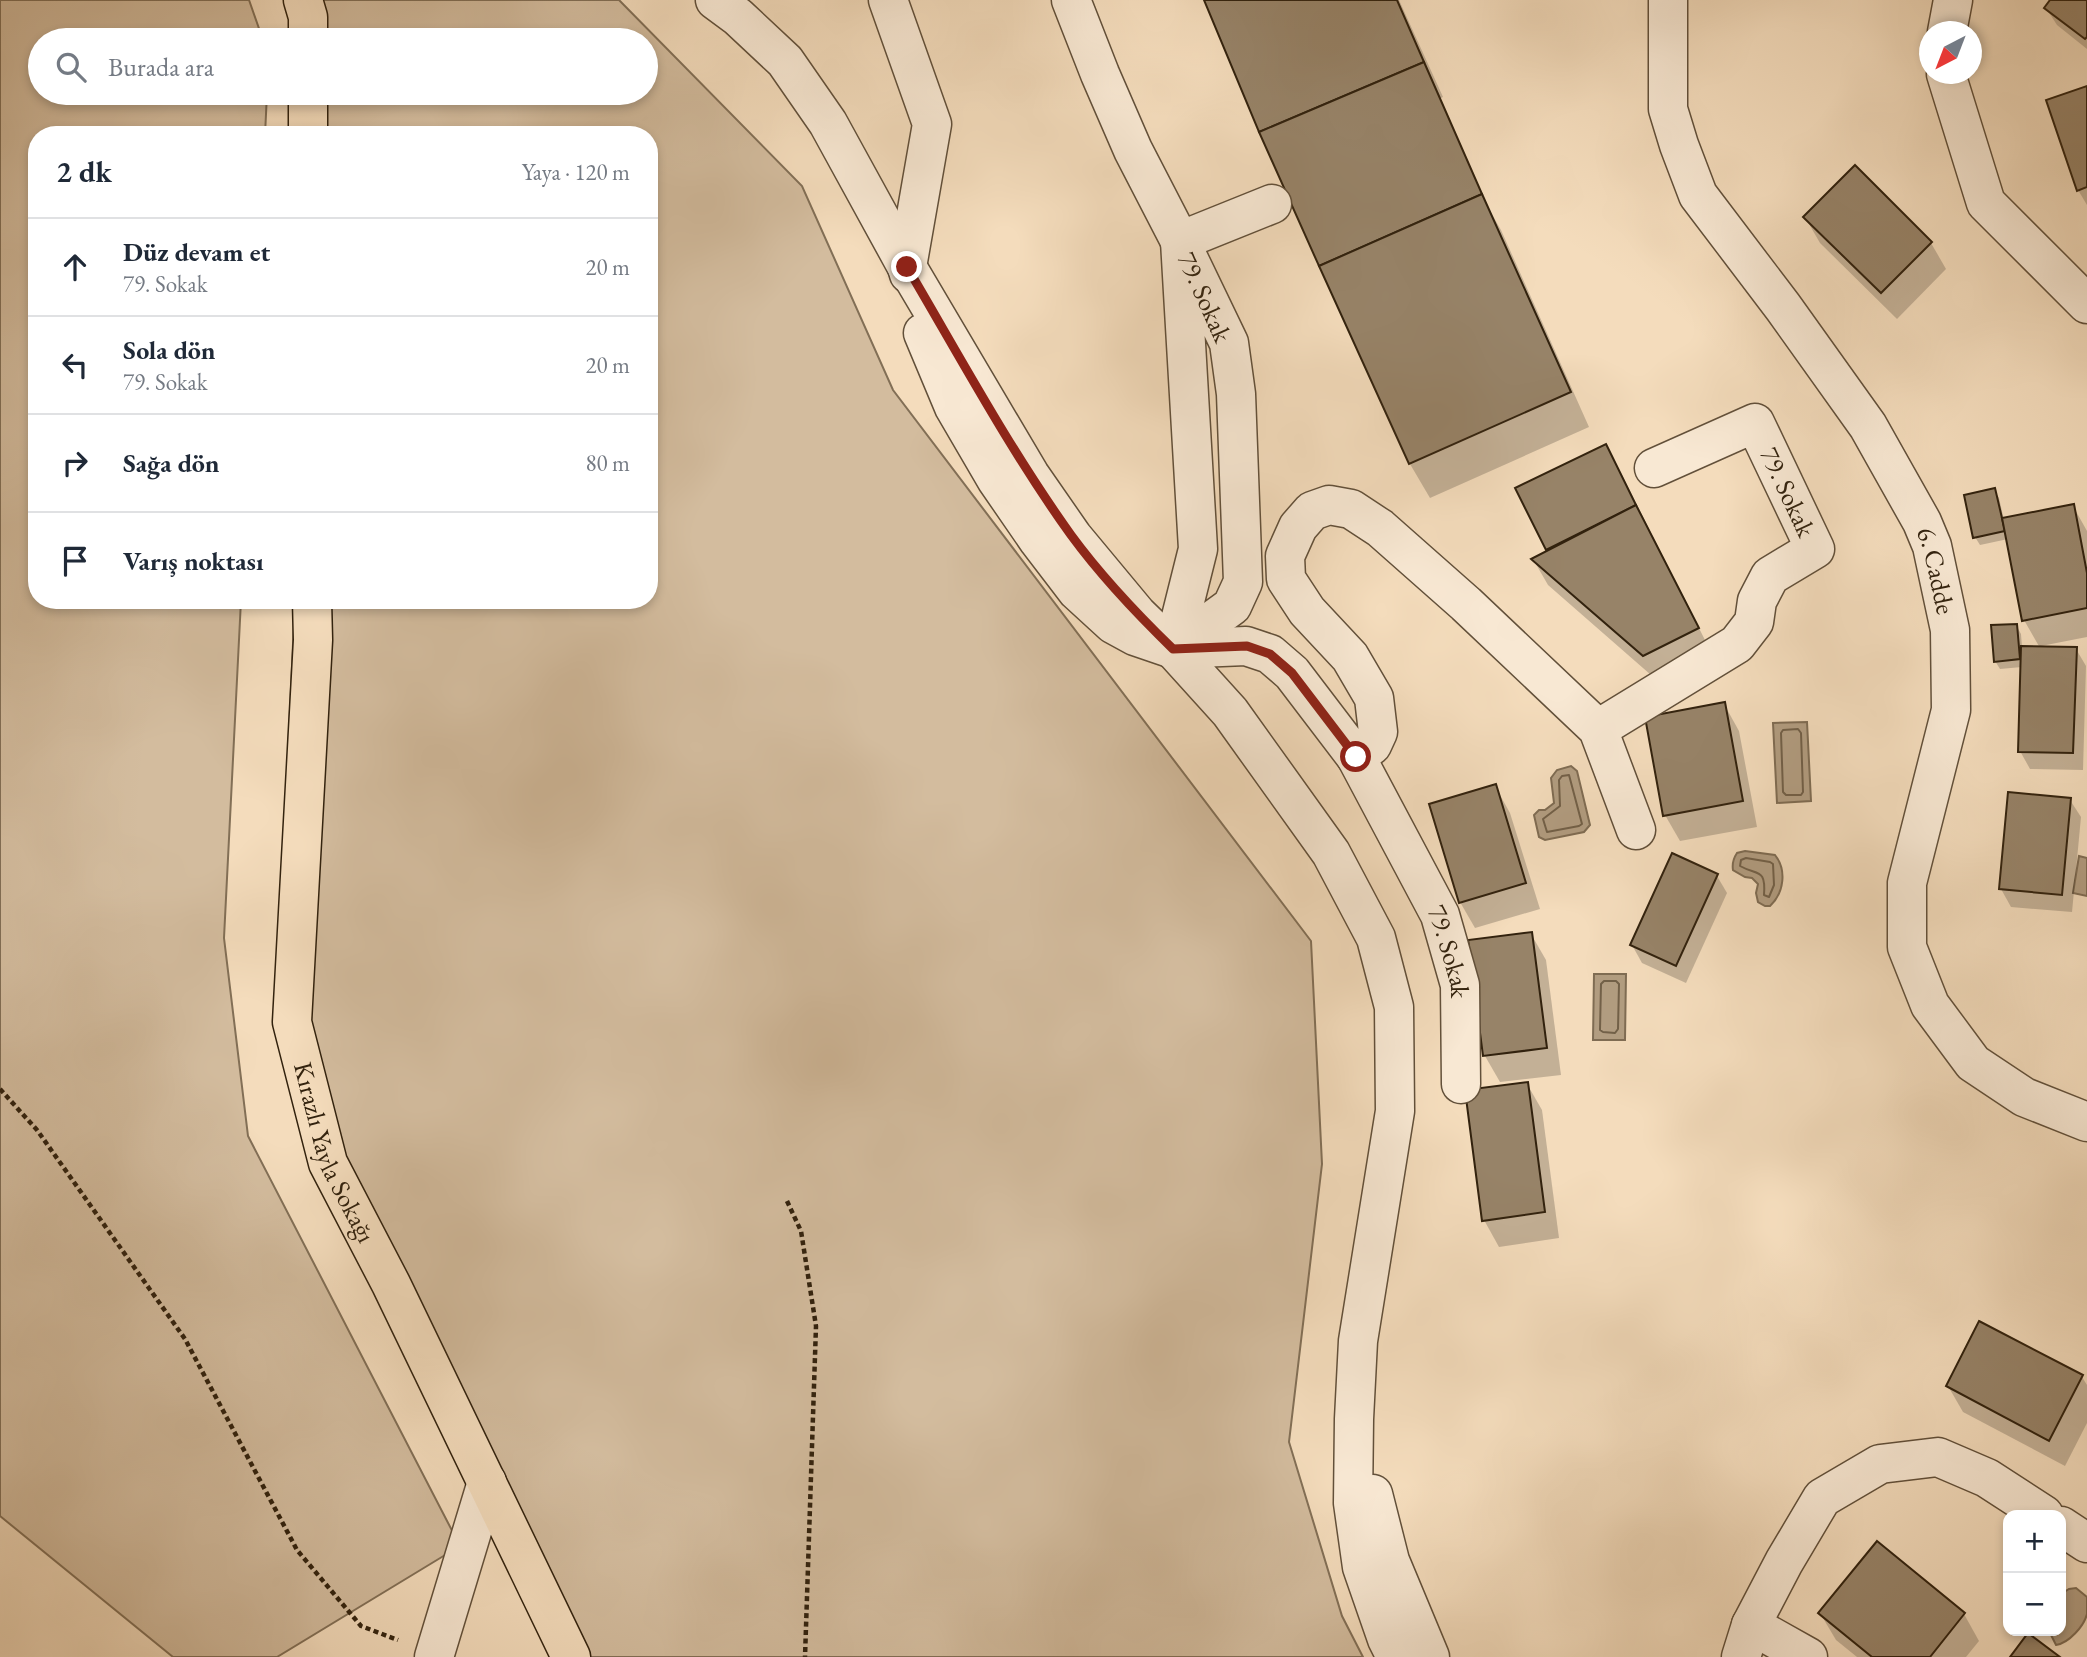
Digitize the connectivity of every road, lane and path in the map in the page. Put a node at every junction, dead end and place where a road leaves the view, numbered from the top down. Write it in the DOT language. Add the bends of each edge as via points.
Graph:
graph roads {
  1 [pos="303,0"];
  2 [pos="715,0"];
  3 [pos="888,0"];
  4 [pos="1071,0"];
  5 [pos="1953,0"];
  6 [pos="1672,6"];
  7 [pos="1949,21"];
  8 [pos="308,28"];
  9 [pos="1949,84"];
  10 [pos="308,105"];
  11 [pos="308,126"];
  12 [pos="1272,204"];
  13 [pos="1180,241"];
  14 [pos="907,267"];
  15 [pos="2087,304"];
  16 [pos="1233,371"];
  17 [pos="1187,373"];
  18 [pos="1654,468"];
  19 [pos="312,609"];
  20 [pos="1173,649"];
  21 [pos="1598,729"];
  22 [pos="1356,757"];
  23 [pos="1636,830"];
  24 [pos="1461,1084"];
  25 [pos="0,1089"];
  26 [pos="2087,1122"];
  27 [pos="787,1201"];
  28 [pos="1354,1419"];
  29 [pos="486,1482"];
  30 [pos="2036,1510"];
  31 [pos="2066,1529"];
  32 [pos="2087,1543"];
  33 [pos="1746,1641"];
  34 [pos="435,1655"];
  35 [pos="571,1657"];
  36 [pos="805,1657"];
  37 [pos="1396,1657"];
  38 [pos="1430,1657"];
  39 [pos="1808,1657"];
  1 -- 8 [label="main road"];
  2 -- 14 [label="street" via="785,61 828,122"];
  3 -- 14 [label="street" via="932,124"];
  4 -- 13 [label="street" via="1133,150"];
  5 -- 7 [label="street"];
  6 -- 26 [label="street, 6. Cadde" via="1668,109 1698,195 1868,426 1932,546 1950,630 1951,710 1907,883 1907,947 1930,1005 1972,1063 2024,1097"];
  9 -- 15 [label="street" via="1986,203"];
  10 -- 11 [label="main road"];
  12 -- 13 [label="street"];
  13 -- 16 [label="street, 79. Sokak" via="1229,343"];
  13 -- 17 [label="street, 79. Sokak"];
  14 -- 20 [label="street" via="921,327 954,407 1038,540 1077,591 1113,624"];
  16 -- 17 [label="street"];
  16 -- 20 [label="street, 79. Sokak" via="1243,582 1232,606"];
  17 -- 20 [label="street, 79. Sokak" via="1198,549"];
  18 -- 21 [label="street, 79. Sokak" via="1755,423 1815,550 1770,576 1757,601 1754,622 1737,644"];
  19 -- 29 [label="main road, Kırazlı Yayla Sokağı" via="292,1022 328,1163"];
  20 -- 22 [label="street, 79. Sokak" via="1247,646 1270,654 1292,673"];
  20 -- 28 [label="street" via="1230,712 1331,853 1376,938 1394,1007 1395,1111 1359,1341"];
  21 -- 22 [label="street" via="1380,528 1351,509 1329,505 1312,511 1298,527 1285,556 1286,579 1307,611 1350,657 1374,698 1378,732 1372,745"];
  21 -- 23 [label="street"];
  22 -- 24 [label="street, 79. Sokak" via="1440,915 1460,985"];
  25 -- 34 [label="path" via="37,1130 185,1339 298,1550 361,1626"];
  27 -- 36 [label="path" via="801,1231 816,1326"];
  28 -- 37 [label="street" via="1353,1503 1362,1567"];
  28 -- 38 [label="street" via="1390,1561"];
  29 -- 34 [label="street"];
  29 -- 35 [label="main road, Kırazlı Yayla Sokağı"];
  30 -- 33 [label="street" via="1987,1478 1938,1457 1880,1464 1822,1499 1784,1562"];
  31 -- 32 [label="street"];
  33 -- 39 [label="street"];
}
